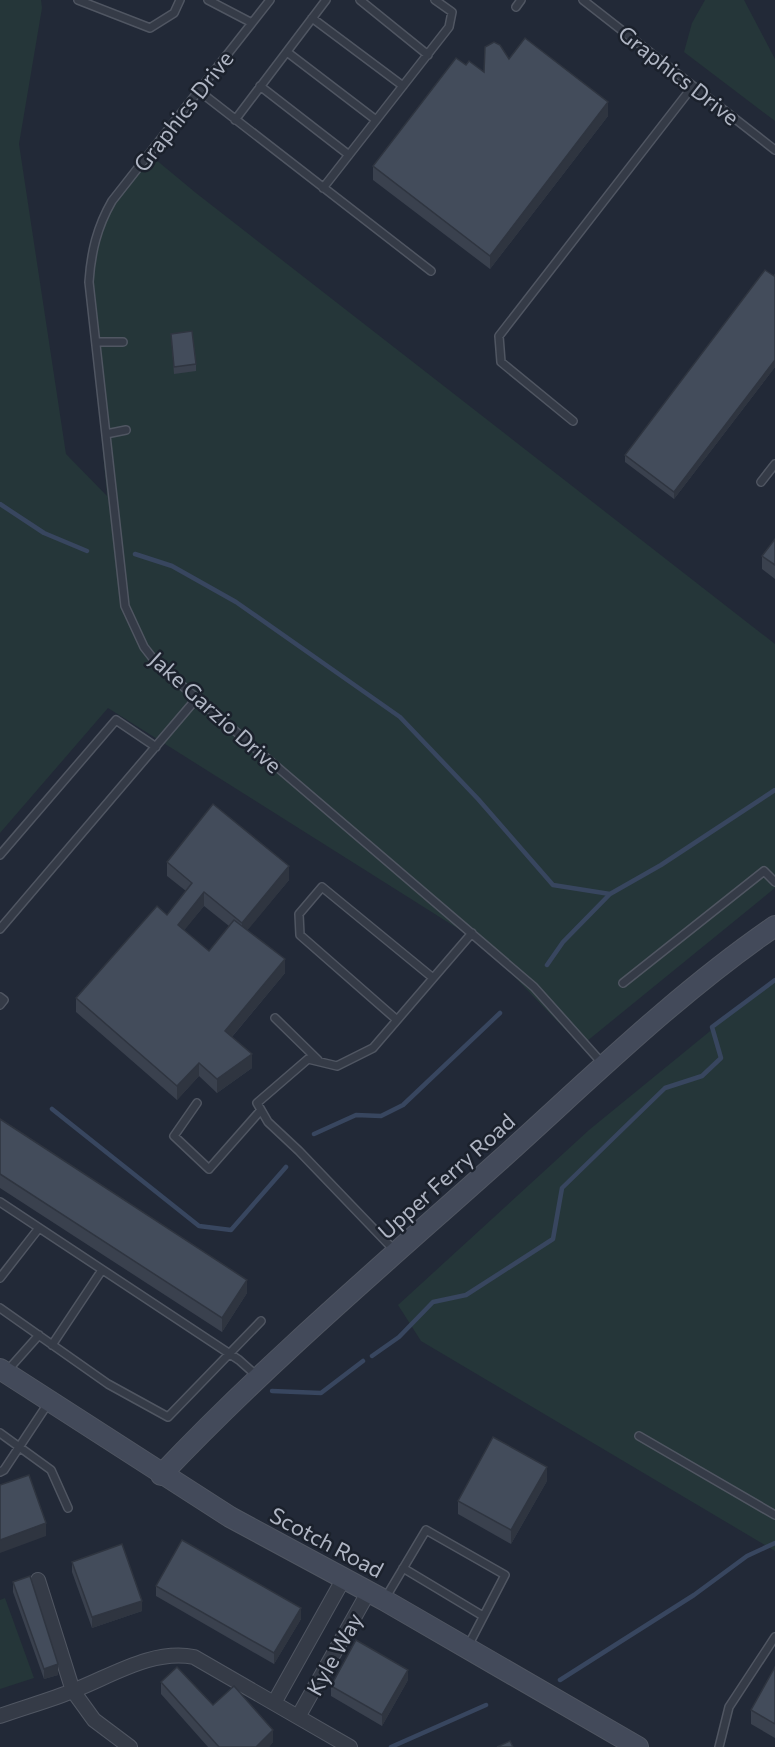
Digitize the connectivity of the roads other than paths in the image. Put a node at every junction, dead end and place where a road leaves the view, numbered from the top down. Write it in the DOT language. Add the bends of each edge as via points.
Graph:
graph roads {
  1 [pos="78,0"];
  2 [pos="180,0"];
  3 [pos="207,0"];
  4 [pos="270,0"];
  5 [pos="326,0"];
  6 [pos="360,0"];
  7 [pos="435,0"];
  8 [pos="583,0"];
  9 [pos="312,18"];
  10 [pos="252,23"];
  11 [pos="287,51"];
  12 [pos="428,55"];
  13 [pos="260,86"];
  14 [pos="403,86"];
  15 [pos="693,86"];
  16 [pos="199,91"];
  17 [pos="235,120"];
  18 [pos="376,120"];
  19 [pos="775,150"];
  20 [pos="349,155"];
  21 [pos="323,189"];
  22 [pos="100,225"];
  23 [pos="431,271"];
  24 [pos="96,342"];
  25 [pos="123,342"];
  26 [pos="573,421"];
  27 [pos="126,430"];
  28 [pos="106,434"];
  29 [pos="775,464"];
  30 [pos="761,482"];
  31 [pos="197,698"];
  32 [pos="156,747"];
  33 [pos="0,855"];
  34 [pos="775,882"];
  35 [pos="775,926"];
  36 [pos="0,929"];
  37 [pos="472,933"];
  38 [pos="433,978"];
  39 [pos="623,983"];
  40 [pos="0,997"];
  41 [pos="0,1005"];
  42 [pos="275,1018"];
  43 [pos="397,1020"];
  44 [pos="320,1062"];
  45 [pos="604,1067"];
  46 [pos="197,1103"];
  47 [pos="261,1110"];
  48 [pos="0,1202"];
  49 [pos="39,1227"];
  50 [pos="396,1253"];
  51 [pos="102,1270"];
  52 [pos="0,1278"];
  53 [pos="0,1308"];
  54 [pos="261,1321"];
  55 [pos="39,1335"];
  56 [pos="52,1345"];
  57 [pos="230,1353"];
  58 [pos="3,1371"];
  59 [pos="258,1377"];
  60 [pos="49,1402"];
  61 [pos="0,1433"];
  62 [pos="639,1436"];
  63 [pos="20,1447"];
  64 [pos="0,1472"];
  65 [pos="161,1474"];
  66 [pos="68,1508"];
  67 [pos="775,1515"];
  68 [pos="403,1568"];
  69 [pos="344,1578"];
  70 [pos="38,1580"];
  71 [pos="377,1595"];
  72 [pos="483,1616"];
  73 [pos="775,1637"];
  74 [pos="467,1647"];
  75 [pos="74,1691"];
  76 [pos="274,1703"];
  77 [pos="0,1716"];
  78 [pos="298,1717"];
  79 [pos="130,1747"];
  80 [pos="350,1747"];
  81 [pos="638,1747"];
  82 [pos="719,1747"];
  1 -- 2 [label="lane" via="150,28 174,13"];
  3 -- 10 [label="lane"];
  4 -- 10 [label="lane, Graphics Drive"];
  5 -- 9 [label="lane"];
  6 -- 12 [label="lane"];
  7 -- 12 [label="lane" via="452,12 449,27"];
  8 -- 15 [label="lane, Graphics Drive"];
  9 -- 11 [label="lane"];
  9 -- 14 [label="lane"];
  10 -- 16 [label="lane, Graphics Drive"];
  11 -- 13 [label="lane"];
  11 -- 18 [label="lane"];
  12 -- 14 [label="lane"];
  13 -- 17 [label="lane"];
  13 -- 20 [label="lane"];
  14 -- 18 [label="lane"];
  15 -- 19 [label="lane, Graphics Drive"];
  15 -- 26 [label="lane" via="499,336 501,362"];
  16 -- 17 [label="lane"];
  16 -- 22 [label="lane, Graphics Drive" via="112,201"];
  17 -- 21 [label="lane"];
  18 -- 20 [label="lane"];
  20 -- 21 [label="lane"];
  21 -- 23 [label="lane"];
  22 -- 24 [label="lane, Jake Garzio Drive" via="89,282"];
  24 -- 25 [label="lane"];
  24 -- 28 [label="lane, Jake Garzio Drive"];
  27 -- 28 [label="lane"];
  28 -- 31 [label="lane, Jake Garzio Drive" via="125,606 144,647"];
  29 -- 30 [label="lane"];
  31 -- 32 [label="lane"];
  31 -- 37 [label="lane, Jake Garzio Drive"];
  32 -- 33 [label="lane" via="116,720"];
  32 -- 36 [label="lane"];
  34 -- 39 [label="lane" via="764,871"];
  35 -- 45 [label="main road, Upper Ferry Road" via="701,981"];
  37 -- 38 [label="lane"];
  37 -- 45 [label="lane, Jake Garzio Drive" via="534,987"];
  38 -- 43 [label="lane"];
  38 -- 43 [label="lane" via="322,887 299,914 300,935"];
  40 -- 41 [label="lane" via="4,1000"];
  42 -- 44 [label="lane"];
  43 -- 44 [label="lane" via="373,1048 337,1066"];
  44 -- 47 [label="lane" via="308,1059 257,1103"];
  45 -- 50 [label="main road, Upper Ferry Road"];
  46 -- 47 [label="lane" via="174,1136 209,1169"];
  47 -- 50 [label="lane" via="267,1122"];
  48 -- 49 [label="lane"];
  49 -- 51 [label="lane"];
  49 -- 52 [label="lane"];
  50 -- 59 [label="main road, Upper Ferry Road"];
  51 -- 56 [label="lane"];
  51 -- 57 [label="lane"];
  53 -- 55 [label="lane"];
  54 -- 57 [label="lane"];
  55 -- 56 [label="lane"];
  55 -- 58 [label="lane" via="27,1352"];
  56 -- 57 [label="lane" via="108,1384 168,1417"];
  57 -- 59 [label="lane"];
  58 -- 60 [label="main road, Scotch Road"];
  59 -- 65 [label="main road, Upper Ferry Road"];
  60 -- 63 [label="lane"];
  60 -- 65 [label="main road, Scotch Road"];
  61 -- 63 [label="lane"];
  62 -- 67 [label="lane"];
  63 -- 64 [label="lane"];
  63 -- 66 [label="lane" via="51,1470"];
  65 -- 69 [label="main road, Scotch Road" via="230,1517"];
  68 -- 71 [label="lane"];
  68 -- 72 [label="lane"];
  68 -- 72 [label="lane" via="426,1530 505,1575"];
  69 -- 71 [label="main road, Scotch Road"];
  69 -- 76 [label="street, Kyle Way"];
  70 -- 75 [label="street"];
  71 -- 74 [label="main road, Scotch Road"];
  71 -- 78 [label="street, Kyle Way"];
  72 -- 74 [label="lane"];
  73 -- 82 [label="lane" via="729,1707"];
  74 -- 81 [label="main road, Scotch Road"];
  75 -- 76 [label="street, Kyle Way" via="156,1657 176,1654 194,1657"];
  75 -- 77 [label="street, Kyle Way"];
  75 -- 79 [label="street" via="94,1720"];
  76 -- 78 [label="street, Kyle Way"];
  78 -- 80 [label="street, Kyle Way"];
}
